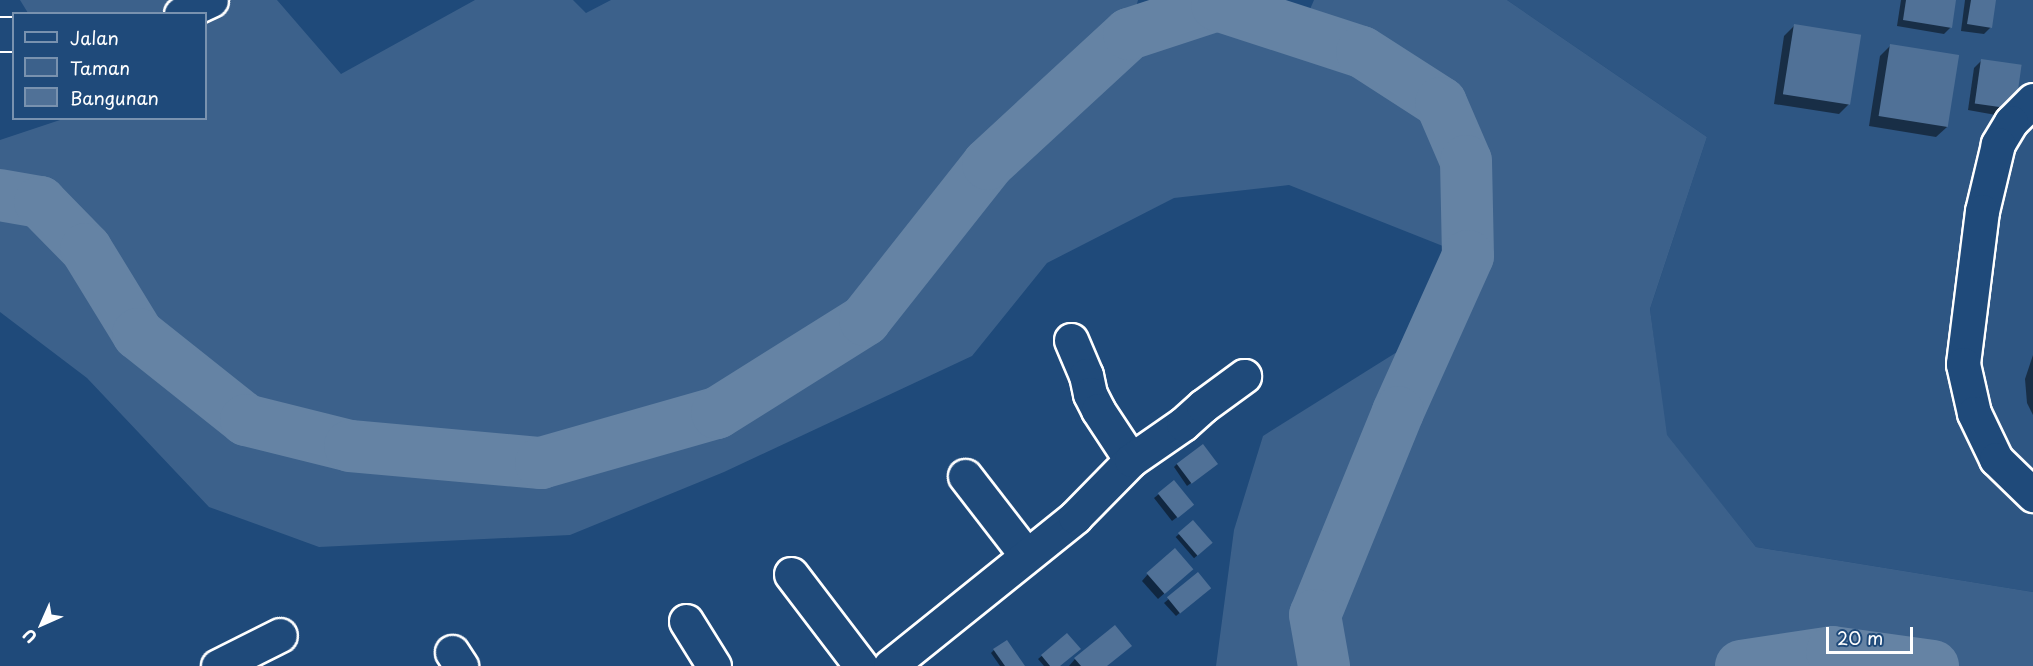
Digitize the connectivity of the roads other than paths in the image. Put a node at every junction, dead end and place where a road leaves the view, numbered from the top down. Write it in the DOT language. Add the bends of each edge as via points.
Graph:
graph roads {
  1 [pos="211,0"];
  2 [pos="185,12"];
  3 [pos="2033,100"];
  4 [pos="1071,340"];
  5 [pos="1244,376"];
  6 [pos="1131,460"];
  7 [pos="965,476"];
  8 [pos="2033,495"];
  9 [pos="1026,555"];
  10 [pos="791,574"];
  11 [pos="686,621"];
  12 [pos="280,635"];
  13 [pos="218,666"];
  14 [pos="714,666"];
  15 [pos="861,666"];
  16 [pos="890,666"];
  1 -- 2 [label="street"];
  3 -- 8 [label="street" via="2011,122 1998,144 1982,211 1963,364 1974,413 1996,459"];
  4 -- 6 [label="street" via="1098,410"];
  5 -- 6 [label="street"];
  6 -- 9 [label="street" via="1092,501"];
  7 -- 9 [label="street"];
  9 -- 16 [label="street"];
  10 -- 15 [label="street"];
  11 -- 14 [label="street"];
  12 -- 13 [label="street"];
}
